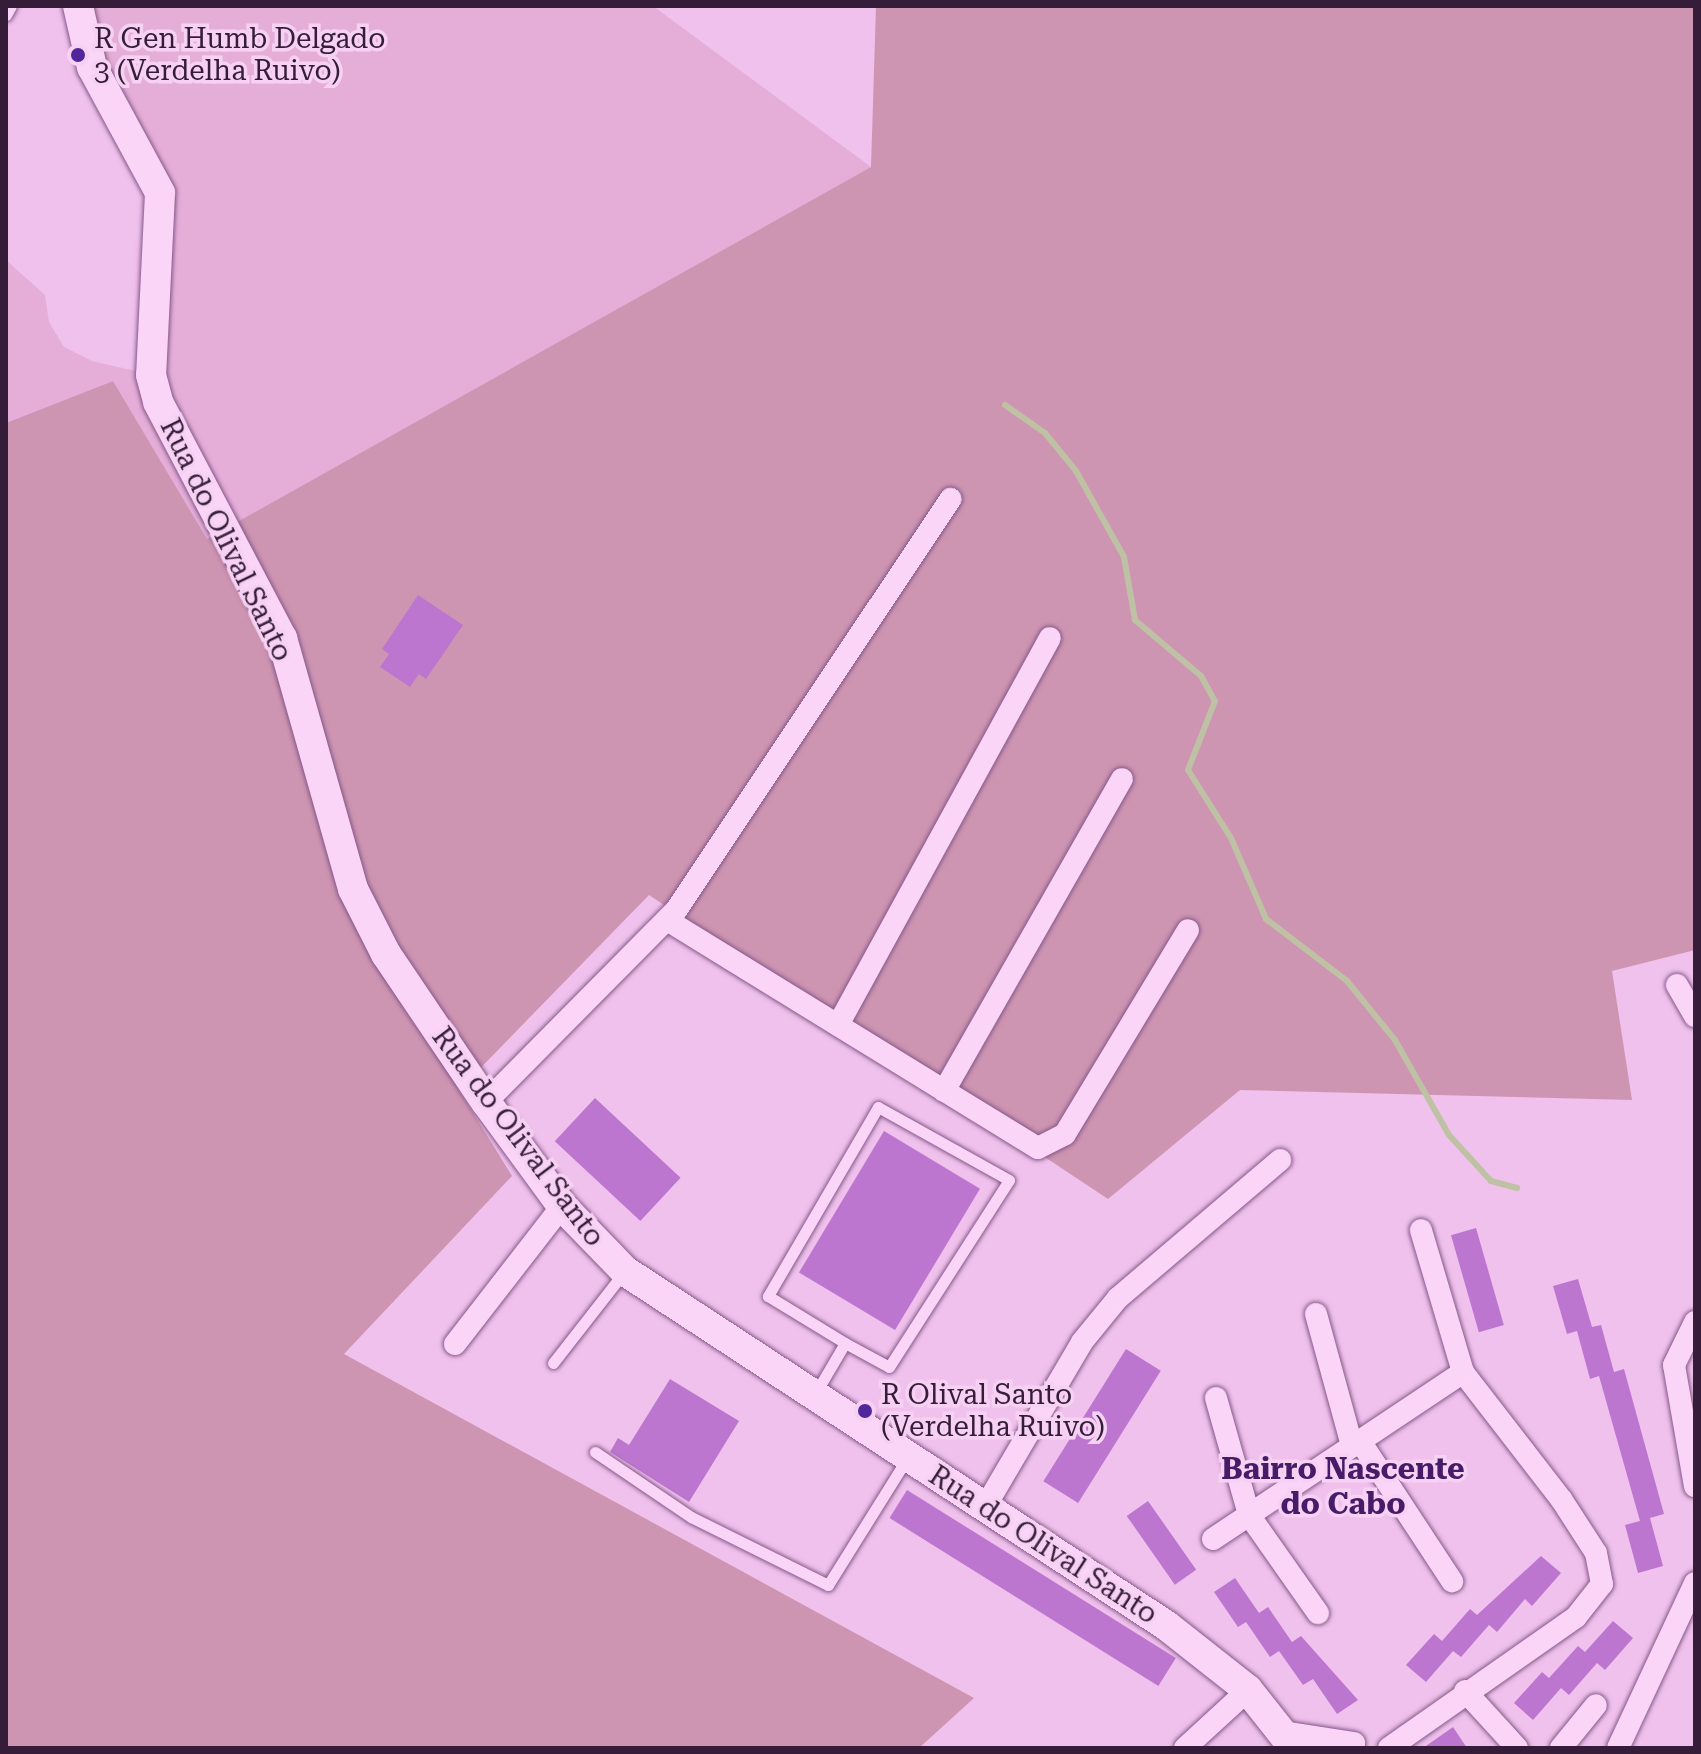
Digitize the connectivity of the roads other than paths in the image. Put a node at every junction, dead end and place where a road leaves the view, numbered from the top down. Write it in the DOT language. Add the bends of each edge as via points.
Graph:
graph roads {
  1 [pos="11,6"];
  2 [pos="78,6"];
  3 [pos="6,15"];
  4 [pos="950,499"];
  5 [pos="1050,638"];
  6 [pos="1122,779"];
  7 [pos="667,920"];
  8 [pos="1188,930"];
  9 [pos="1677,985"];
  10 [pos="1695,1016"];
  11 [pos="838,1025"];
  12 [pos="944,1091"];
  13 [pos="486,1102"];
  14 [pos="1280,1160"];
  15 [pos="562,1206"];
  16 [pos="1421,1230"];
  17 [pos="625,1271"];
  18 [pos="1316,1314"];
  19 [pos="1695,1322"];
  20 [pos="845,1343"];
  21 [pos="455,1344"];
  22 [pos="553,1363"];
  23 [pos="1463,1372"];
  24 [pos="815,1395"];
  25 [pos="1216,1398"];
  26 [pos="1356,1444"];
  27 [pos="595,1452"];
  28 [pos="908,1456"];
  29 [pos="1695,1486"];
  30 [pos="985,1507"];
  31 [pos="1249,1515"];
  32 [pos="1213,1539"];
  33 [pos="1452,1581"];
  34 [pos="1695,1583"];
  35 [pos="1318,1613"];
  36 [pos="1248,1690"];
  37 [pos="1465,1691"];
  38 [pos="1596,1705"];
  39 [pos="1288,1740"];
  40 [pos="1392,1744"];
  41 [pos="1351,1746"];
  42 [pos="1185,1748"];
  43 [pos="1517,1748"];
  44 [pos="1561,1748"];
  45 [pos="1618,1748"];
  1 -- 3 [label="lane"];
  2 -- 13 [label="street, Rua do Olival Santo" via="92,67 160,193 151,375 163,414 282,638 353,889 386,954"];
  4 -- 7 [label="street"];
  5 -- 11 [label="street"];
  6 -- 12 [label="street"];
  7 -- 11 [label="street"];
  7 -- 13 [label="street"];
  8 -- 12 [label="street" via="1052,1145 1021,1140"];
  9 -- 10 [label="street"];
  11 -- 12 [label="street"];
  13 -- 15 [label="street, Rua do Olival Santo"];
  14 -- 30 [label="street" via="1118,1298 1082,1342"];
  15 -- 17 [label="street, Rua do Olival Santo"];
  15 -- 21 [label="street"];
  16 -- 23 [label="street"];
  17 -- 22 [label="lane"];
  17 -- 24 [label="street, Rua do Olival Santo"];
  18 -- 26 [label="street"];
  19 -- 29 [label="street" via="1674,1365"];
  20 -- 20 [label="lane" via="889,1367 1009,1180 878,1107 768,1296"];
  20 -- 24 [label="lane"];
  23 -- 26 [label="street"];
  23 -- 37 [label="street" via="1561,1499 1596,1553 1602,1584 1576,1617"];
  24 -- 28 [label="street, Rua do Olival Santo"];
  25 -- 31 [label="street"];
  26 -- 31 [label="street"];
  26 -- 33 [label="street"];
  27 -- 28 [label="lane" via="691,1517 828,1585"];
  28 -- 30 [label="street, Rua do Olival Santo"];
  30 -- 36 [label="street, Rua do Olival Santo" via="1167,1626"];
  31 -- 32 [label="street"];
  31 -- 35 [label="street"];
  34 -- 45 [label="street"];
  36 -- 39 [label="street, Rua do Olival Santo"];
  36 -- 42 [label="street"];
  37 -- 40 [label="street"];
  37 -- 43 [label="street"];
  38 -- 44 [label="street"];
  39 -- 41 [label="street"];
  40 -- 41 [label="street"];
}
